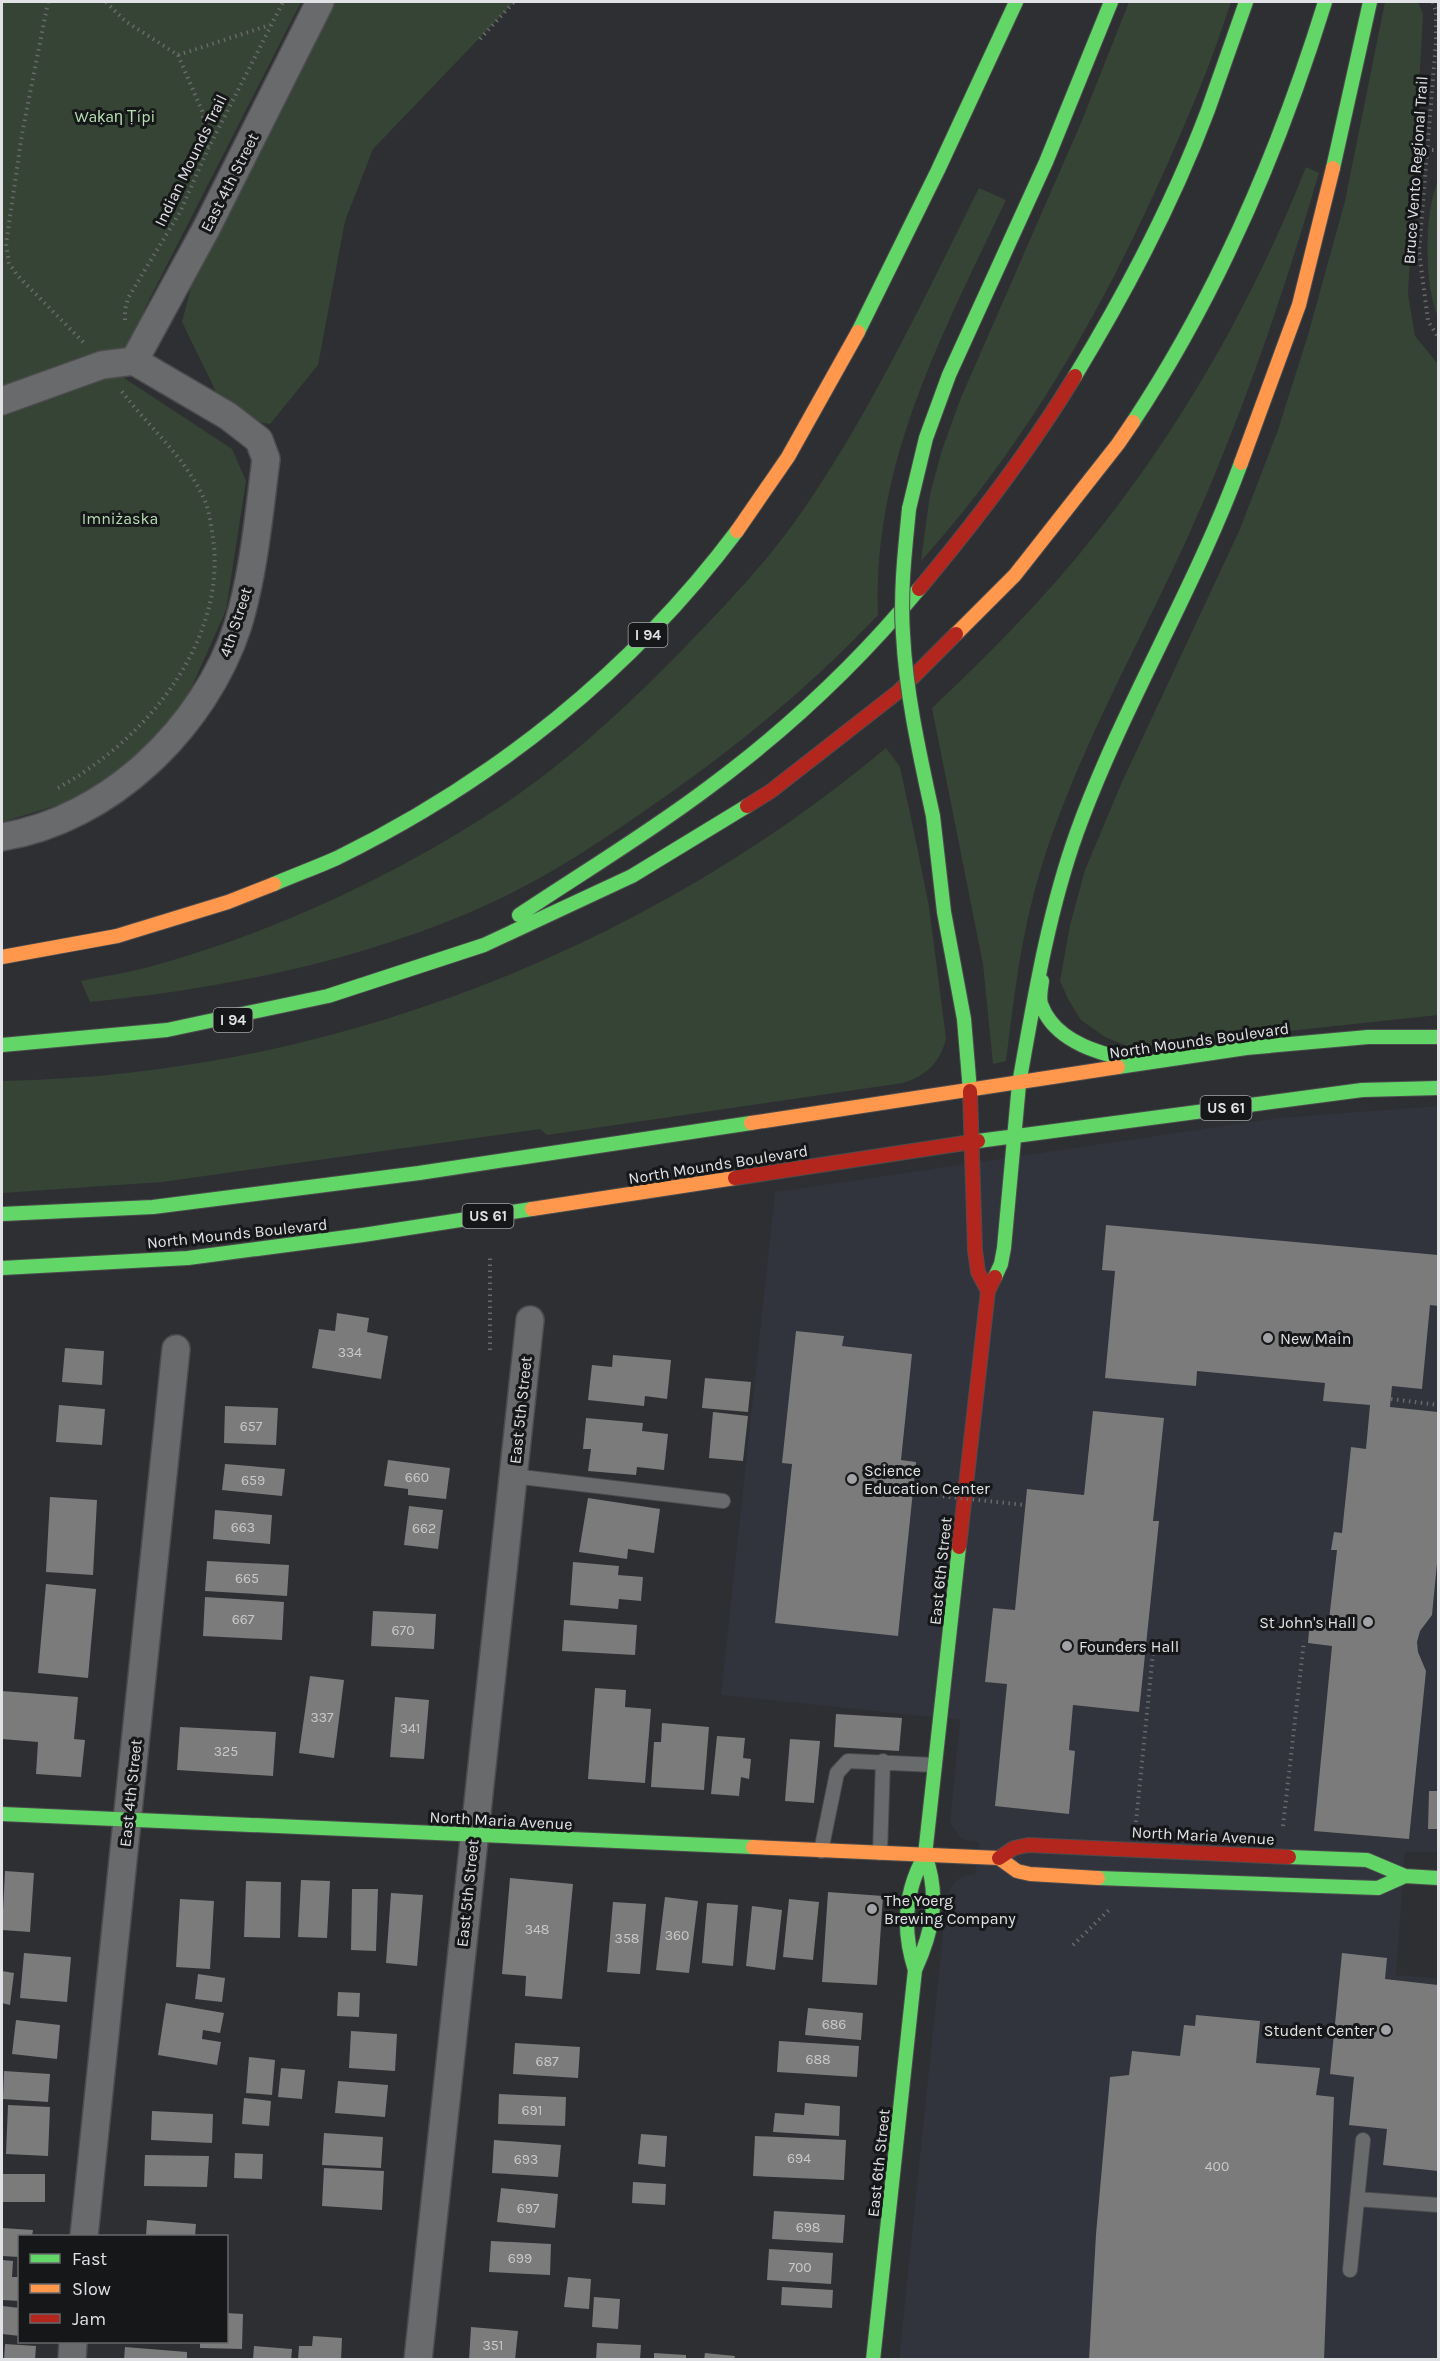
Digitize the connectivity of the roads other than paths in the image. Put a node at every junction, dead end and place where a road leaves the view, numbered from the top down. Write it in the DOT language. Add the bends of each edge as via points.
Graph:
graph roads {
  1 [pos="320,2"];
  2 [pos="1016,2"];
  3 [pos="1246,2"];
  4 [pos="1324,2"];
  5 [pos="1370,2"];
  6 [pos="1110,3"];
  7 [pos="134,361"];
  8 [pos="2,401"];
  9 [pos="2,837"];
  10 [pos="1043,952"];
  11 [pos="457,956"];
  12 [pos="2,957"];
  13 [pos="1438,1037"];
  14 [pos="2,1045"];
  15 [pos="1141,1063"];
  16 [pos="1019,1084"];
  17 [pos="1438,1088"];
  18 [pos="970,1092"];
  19 [pos="1014,1137"];
  20 [pos="971,1142"];
  21 [pos="2,1214"];
  22 [pos="2,1268"];
  23 [pos="987,1291"];
  24 [pos="530,1320"];
  25 [pos="176,1349"];
  26 [pos="513,1476"];
  27 [pos="723,1501"];
  28 [pos="883,1761"];
  29 [pos="935,1765"];
  30 [pos="2,1814"];
  31 [pos="127,1820"];
  32 [pos="473,1836"];
  33 [pos="821,1851"];
  34 [pos="879,1853"];
  35 [pos="925,1855"];
  36 [pos="999,1858"];
  37 [pos="1405,1876"];
  38 [pos="1438,1878"];
  39 [pos="915,1970"];
  40 [pos="1363,2140"];
  41 [pos="1357,2199"];
  42 [pos="1438,2205"];
  43 [pos="84,2235"];
  44 [pos="1350,2270"];
  45 [pos="74,2343"];
  46 [pos="72,2360"];
  47 [pos="418,2360"];
  48 [pos="873,2360"];
  1 -- 7 [label="street, East 4th Street" via="206,229"];
  2 -- 12 [label="main road, I 94" via="945,155 827,393 800,439 771,486 716,558 618,665 573,706 475,780 372,842 320,867 250,896 146,929 85,944"];
  3 -- 11 [label="main road" via="1190,153 1110,315 1015,468 920,590 862,654 732,770 651,829"];
  4 -- 11 [label="main road, I 94" via="1290,107 1249,208 1186,335 1151,395 1090,482 1003,586 897,692 750,806 585,902"];
  5 -- 10 [label="main road" via="1299,305 1211,536 1095,787 1077,833"];
  6 -- 18 [label="main road, East 6th Street, bridge" via="1046,162 949,375 926,438 909,509 902,608 904,651 964,1019"];
  7 -- 8 [label="street" via="102,365"];
  7 -- 9 [label="street, 4th Street" via="228,416 259,440 266,459 237,626 214,679 198,704 140,769 78,811 45,826"];
  10 -- 15 [label="main road" via="1041,1003 1055,1026 1077,1043 1105,1055"];
  10 -- 16 [label="main road, East 6th Street"];
  11 -- 14 [label="main road, I 94" via="392,979 250,1016 110,1038"];
  13 -- 15 [label="main road, North Mounds Boulevard" via="1368,1037"];
  15 -- 16 [label="main road, North Mounds Boulevard"];
  16 -- 18 [label="main road, North Mounds Boulevard"];
  16 -- 19 [label="main road, East 6th Street"];
  17 -- 19 [label="main road, North Mounds Boulevard / US 61" via="1362,1090"];
  18 -- 20 [label="main road, East 6th Street"];
  18 -- 21 [label="main road, North Mounds Boulevard" via="153,1207"];
  19 -- 20 [label="main road, North Mounds Boulevard / US 61"];
  19 -- 23 [label="main road, East 6th Street" via="1002,1258"];
  20 -- 22 [label="main road, North Mounds Boulevard / US 61" via="212,1255"];
  20 -- 23 [label="main road, East 6th Street" via="976,1259"];
  23 -- 29 [label="main road, East 6th Street"];
  24 -- 26 [label="street, East 5th Street"];
  25 -- 31 [label="street, East 4th Street"];
  26 -- 27 [label="lane"];
  26 -- 32 [label="street, East 5th Street"];
  28 -- 29 [label="lane"];
  28 -- 33 [label="lane" via="848,1761 837,1773"];
  28 -- 34 [label="lane"];
  29 -- 35 [label="main road, East 6th Street"];
  30 -- 31 [label="main road, North Maria Avenue"];
  31 -- 32 [label="main road, North Maria Avenue"];
  31 -- 43 [label="street, East 4th Street"];
  32 -- 33 [label="main road, North Maria Avenue"];
  32 -- 47 [label="street, East 5th Street"];
  33 -- 34 [label="main road, North Maria Avenue"];
  34 -- 35 [label="main road, North Maria Avenue"];
  35 -- 36 [label="main road, North Maria Avenue"];
  35 -- 39 [label="main road, East 6th Street" via="933,1875 935,1904 929,1939"];
  35 -- 39 [label="main road, East 6th Street" via="913,1875 909,1893 906,1939"];
  36 -- 37 [label="main road, North Maria Avenue" via="1028,1845 1232,1853 1371,1861"];
  36 -- 37 [label="main road, North Maria Avenue" via="1017,1871 1030,1874 1154,1881 1378,1888"];
  37 -- 38 [label="main road, North Maria Avenue"];
  39 -- 48 [label="main road, East 6th Street"];
  40 -- 41 [label="lane"];
  41 -- 42 [label="lane"];
  41 -- 44 [label="lane"];
  45 -- 46 [label="street"];
}
